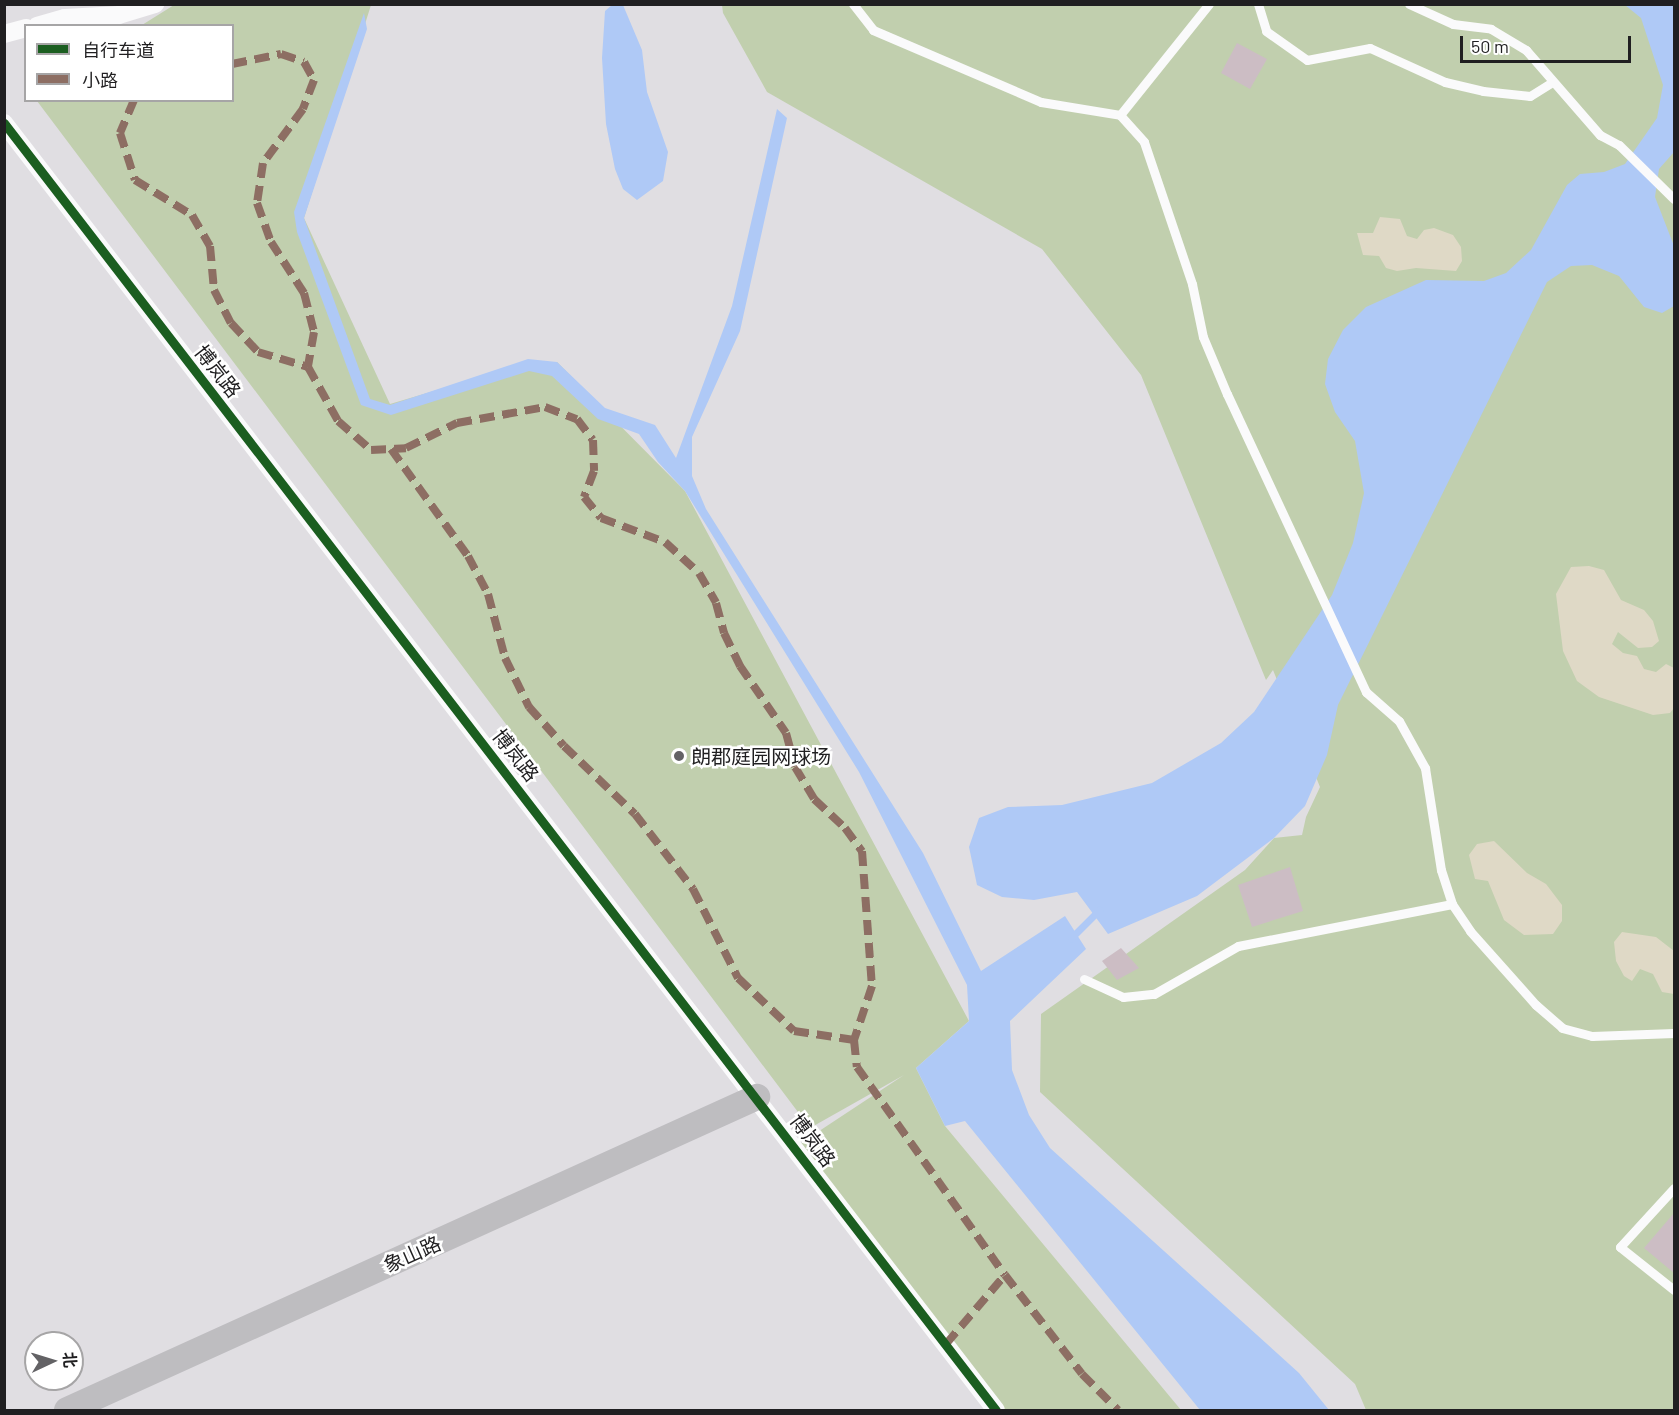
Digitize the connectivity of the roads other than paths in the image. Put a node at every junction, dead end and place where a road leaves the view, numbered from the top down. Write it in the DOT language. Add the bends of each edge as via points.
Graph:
graph roads {
  1 [pos="155,4"];
  2 [pos="853,4"];
  3 [pos="1209,4"];
  4 [pos="1258,4"];
  5 [pos="1409,4"];
  6 [pos="44,24"];
  7 [pos="24,29"];
  8 [pos="4,34"];
  9 [pos="1551,83"];
  10 [pos="1120,115"];
  11 [pos="4,123"];
  12 [pos="1674,199"];
  13 [pos="1452,904"];
  14 [pos="1084,979"];
  15 [pos="1674,1033"];
  16 [pos="757,1097"];
  17 [pos="1674,1188"];
  18 [pos="1674,1290"];
  19 [pos="68,1410"];
  20 [pos="996,1410"];
  1 -- 6 [label="street" via="119,15 65,18"];
  2 -- 10 [label="lane" via="873,30 966,71 1041,102"];
  3 -- 10 [label="lane"];
  4 -- 9 [label="lane" via="1266,31 1307,60 1370,48 1445,82 1483,91 1530,96"];
  5 -- 9 [label="lane" via="1453,24 1491,29 1527,50"];
  7 -- 8 [label="street"];
  9 -- 12 [label="lane" via="1600,135 1619,145"];
  10 -- 13 [label="lane" via="1144,142 1192,284 1203,337 1366,692 1399,721 1425,768 1441,870"];
  11 -- 16 [label="street, 博岚路"];
  13 -- 14 [label="lane" via="1238,946 1154,994 1123,997"];
  13 -- 15 [label="lane" via="1470,931 1536,1005 1562,1028 1592,1036"];
  16 -- 19 [label="main road, 象山路"];
  16 -- 20 [label="street, 博岚路"];
  17 -- 18 [label="lane" via="1620,1247"];
}
